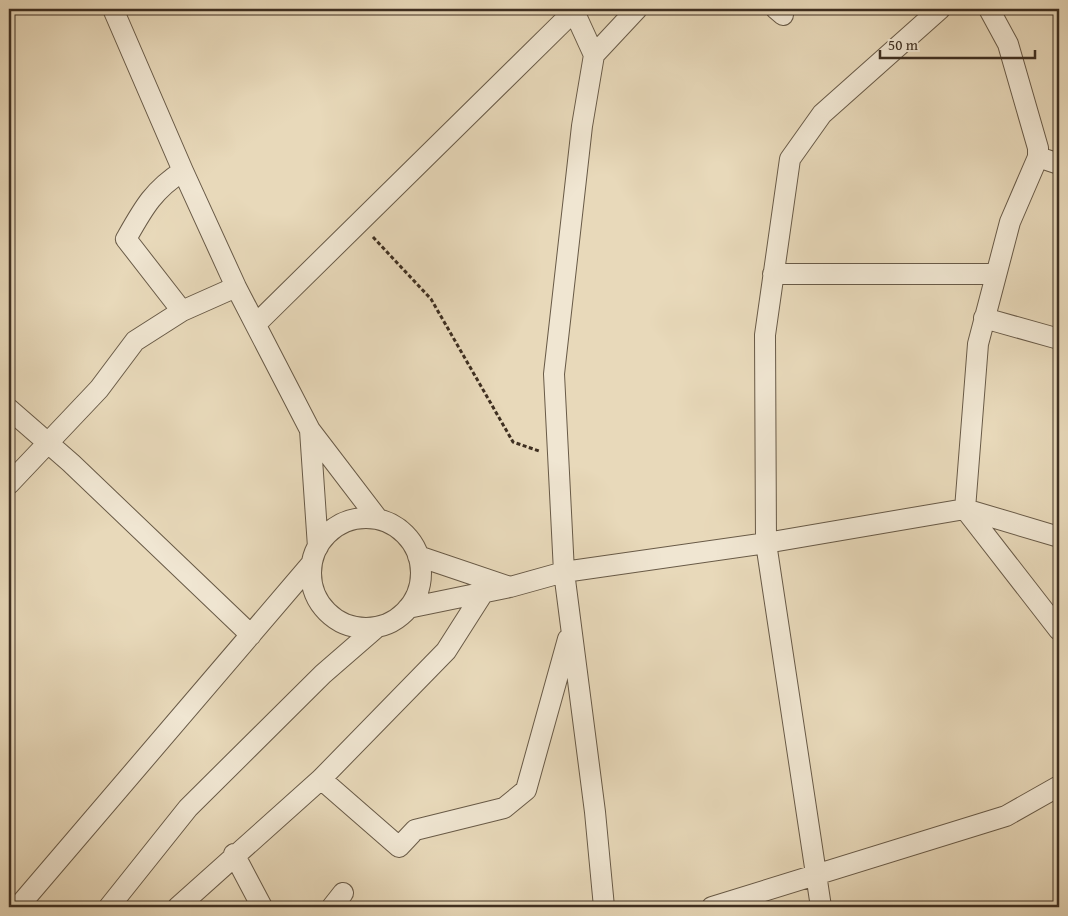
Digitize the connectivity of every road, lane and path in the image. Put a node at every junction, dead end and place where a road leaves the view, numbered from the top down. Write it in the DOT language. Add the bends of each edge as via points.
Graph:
graph roads {
  1 [pos="113,9"];
  2 [pos="637,9"];
  3 [pos="940,9"];
  4 [pos="988,9"];
  5 [pos="574,10"];
  6 [pos="594,55"];
  7 [pos="1038,157"];
  8 [pos="1059,164"];
  9 [pos="183,171"];
  10 [pos="359,222"];
  11 [pos="773,274"];
  12 [pos="996,274"];
  13 [pos="236,288"];
  14 [pos="182,311"];
  15 [pos="984,318"];
  16 [pos="256,324"];
  17 [pos="1059,340"];
  18 [pos="9,409"];
  19 [pos="310,430"];
  20 [pos="48,443"];
  21 [pos="558,458"];
  22 [pos="9,484"];
  23 [pos="965,509"];
  24 [pos="378,519"];
  25 [pos="1059,537"];
  26 [pos="766,543"];
  27 [pos="315,555"];
  28 [pos="418,556"];
  29 [pos="564,572"];
  30 [pos="510,588"];
  31 [pos="483,593"];
  32 [pos="408,608"];
  33 [pos="1057,624"];
  34 [pos="376,628"];
  35 [pos="571,630"];
  36 [pos="251,635"];
  37 [pos="321,779"];
  38 [pos="1059,786"];
  39 [pos="234,854"];
  40 [pos="816,874"];
  41 [pos="18,907"];
  42 [pos="109,907"];
  43 [pos="178,907"];
  44 [pos="262,907"];
  45 [pos="604,907"];
  46 [pos="712,907"];
  47 [pos="821,907"];
  1 -- 9 [label="street"];
  2 -- 6 [label="street"];
  3 -- 11 [label="street" via="822,114 790,159"];
  4 -- 7 [label="street" via="1008,44"];
  5 -- 6 [label="street"];
  5 -- 10 [label="street"];
  6 -- 21 [label="street" via="582,126 554,374"];
  7 -- 8 [label="street"];
  7 -- 12 [label="street" via="1010,222"];
  9 -- 13 [label="street"];
  9 -- 14 [label="street" via="146,203 126,239"];
  10 -- 16 [label="street"];
  10 -- 21 [label="path" via="430,299 513,442"];
  11 -- 12 [label="street"];
  11 -- 26 [label="street" via="765,335"];
  12 -- 15 [label="street"];
  13 -- 14 [label="street"];
  13 -- 16 [label="street"];
  14 -- 20 [label="street" via="135,341 99,390"];
  15 -- 17 [label="street"];
  15 -- 23 [label="street" via="978,344"];
  16 -- 19 [label="street"];
  18 -- 20 [label="street"];
  19 -- 24 [label="street"];
  19 -- 27 [label="street"];
  20 -- 22 [label="street"];
  20 -- 36 [label="street"];
  21 -- 29 [label="street"];
  23 -- 25 [label="street"];
  23 -- 26 [label="street"];
  23 -- 33 [label="street"];
  24 -- 27 [label="street" via="360,518 343,523 329,533"];
  24 -- 28 [label="street" via="396,526 410,539"];
  26 -- 29 [label="street"];
  26 -- 40 [label="street"];
  27 -- 34 [label="street" via="311,581 326,612 357,628"];
  27 -- 36 [label="street"];
  28 -- 30 [label="street"];
  28 -- 32 [label="street" via="421,574 418,593"];
  29 -- 30 [label="street"];
  29 -- 35 [label="street"];
  30 -- 31 [label="street"];
  31 -- 32 [label="street"];
  31 -- 37 [label="street" via="446,651"];
  32 -- 34 [label="street" via="394,621"];
  34 -- 42 [label="street" via="323,674 188,808"];
  35 -- 37 [label="street" via="526,790 504,808 415,830 399,847"];
  35 -- 45 [label="street"];
  36 -- 41 [label="street"];
  37 -- 39 [label="street"];
  38 -- 40 [label="street" via="1006,816"];
  39 -- 43 [label="street"];
  39 -- 44 [label="street"];
  40 -- 46 [label="street"];
  40 -- 47 [label="street"];
}
